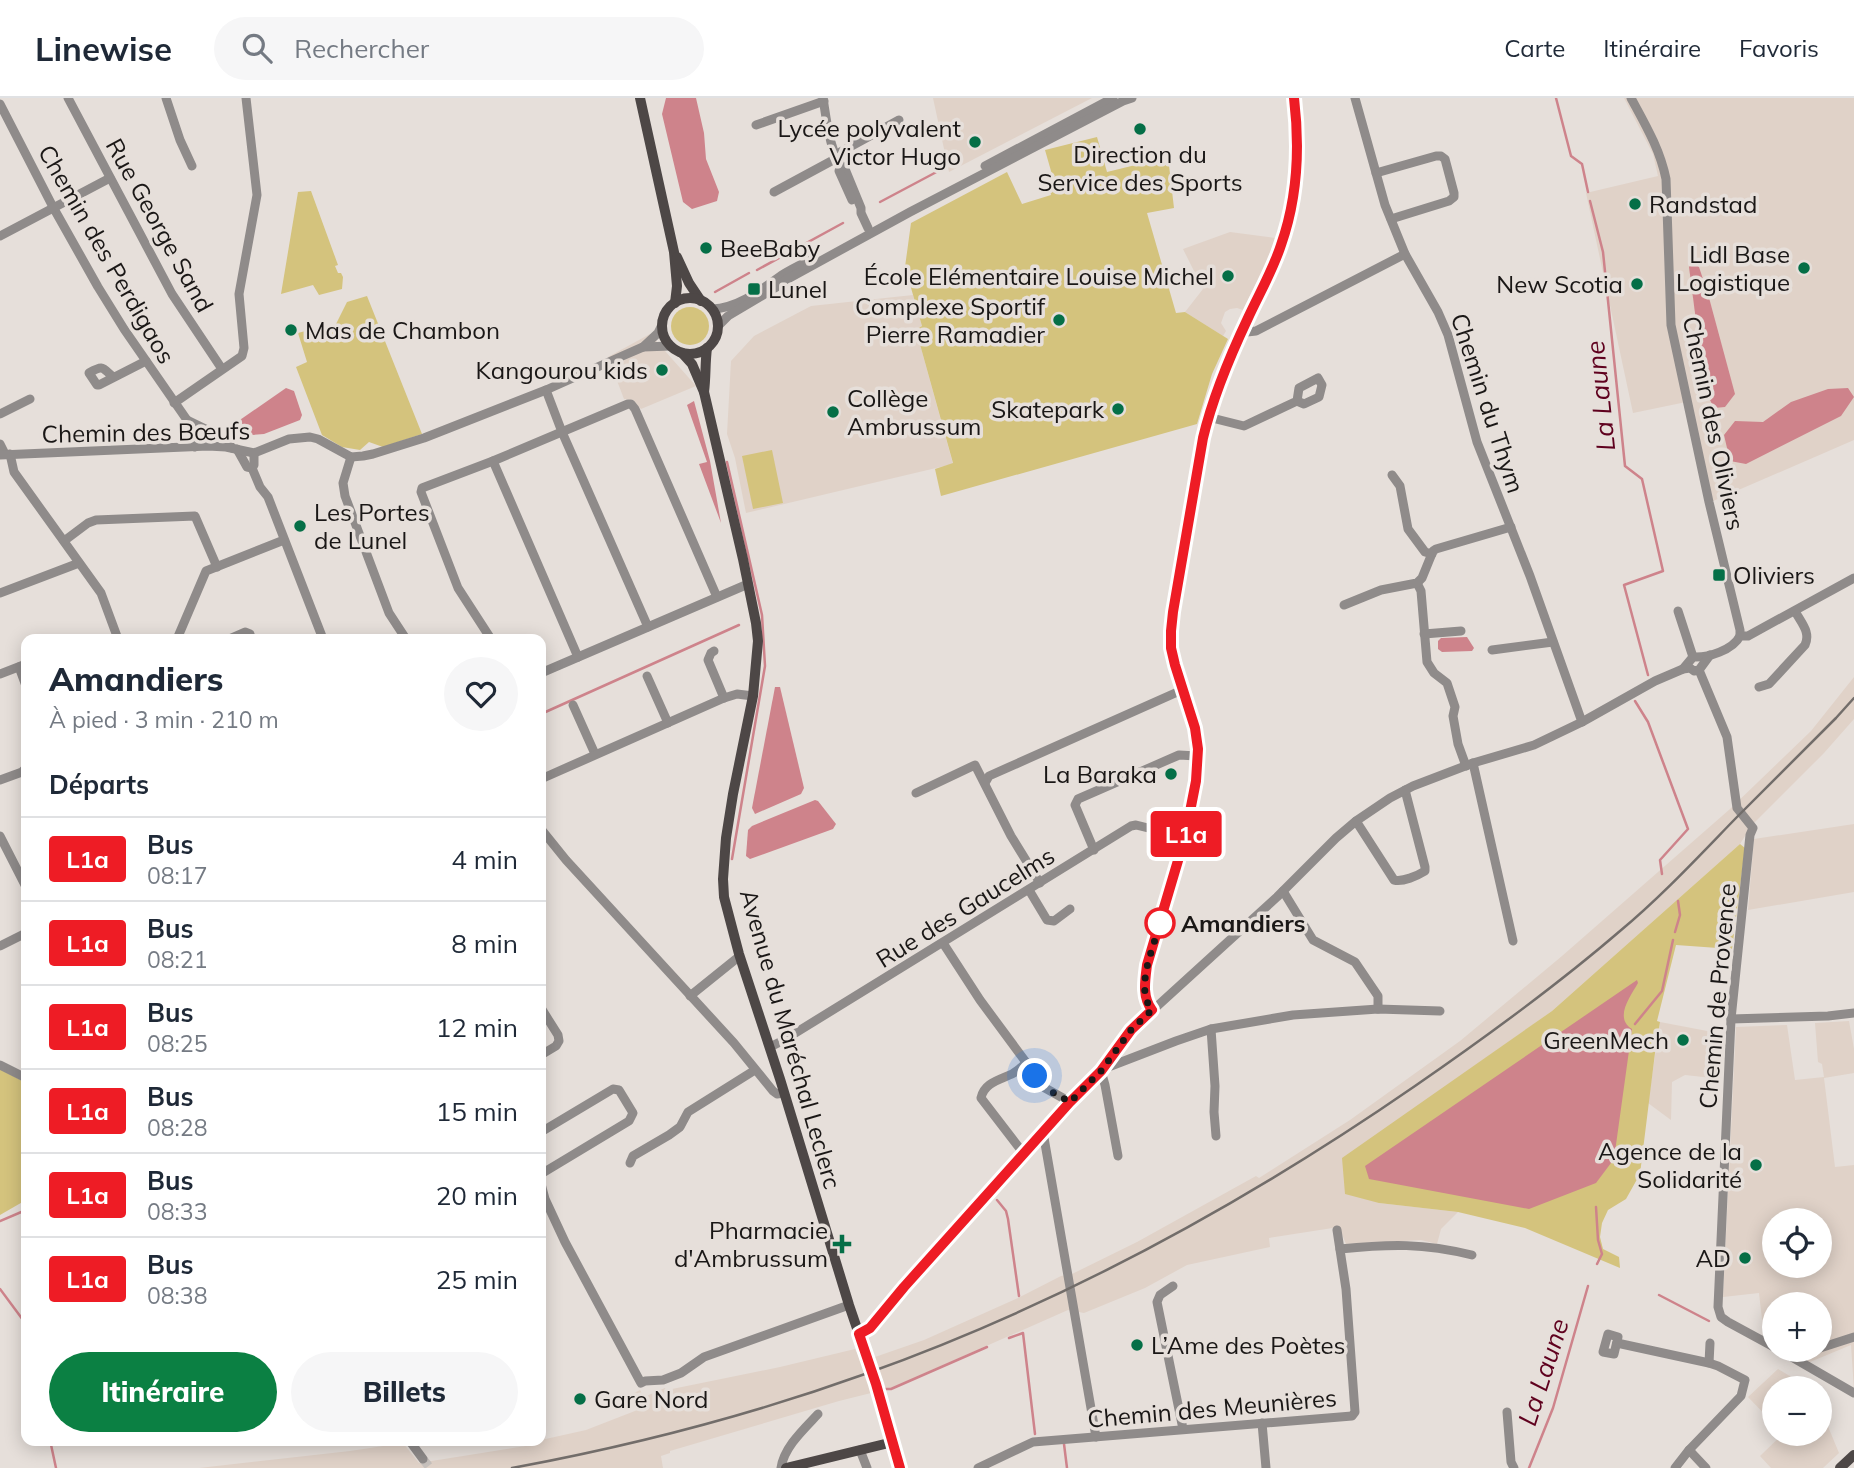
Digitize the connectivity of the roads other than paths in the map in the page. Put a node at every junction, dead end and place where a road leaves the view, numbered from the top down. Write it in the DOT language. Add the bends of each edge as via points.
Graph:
graph roads {
  1 [pos="68,98"];
  2 [pos="166,98"];
  3 [pos="246,98"];
  4 [pos="640,98"];
  5 [pos="1113,98"];
  6 [pos="1132,98"];
  7 [pos="1294,98"];
  8 [pos="1355,98"];
  9 [pos="1631,98"];
  10 [pos="823,100"];
  11 [pos="0,104"];
  12 [pos="899,120"];
  13 [pos="756,125"];
  14 [pos="838,160"];
  15 [pos="192,166"];
  16 [pos="1376,173"];
  17 [pos="110,178"];
  18 [pos="774,192"];
  19 [pos="53,207"];
  20 [pos="1391,219"];
  21 [pos="868,229"];
  22 [pos="0,236"];
  23 [pos="674,253"];
  24 [pos="1405,254"];
  25 [pos="701,301"];
  26 [pos="675,303"];
  27 [pos="712,309"];
  28 [pos="662,325"];
  29 [pos="718,326"];
  30 [pos="1242,330"];
  31 [pos="671,346"];
  32 [pos="643,347"];
  33 [pos="707,348"];
  34 [pos="682,353"];
  35 [pos="146,361"];
  36 [pos="222,369"];
  37 [pos="113,377"];
  38 [pos="546,390"];
  39 [pos="705,392"];
  40 [pos="30,398"];
  41 [pos="1297,401"];
  42 [pos="174,403"];
  43 [pos="0,414"];
  44 [pos="1208,417"];
  45 [pos="187,420"];
  46 [pos="562,432"];
  47 [pos="211,433"];
  48 [pos="0,444"];
  49 [pos="208,446"];
  50 [pos="194,447"];
  51 [pos="234,449"];
  52 [pos="254,453"];
  53 [pos="5,454"];
  54 [pos="351,457"];
  55 [pos="493,461"];
  56 [pos="252,468"];
  57 [pos="1392,475"];
  58 [pos="1510,527"];
  59 [pos="284,540"];
  60 [pos="64,541"];
  61 [pos="1432,554"];
  62 [pos="79,563"];
  63 [pos="217,567"];
  64 [pos="1854,578"];
  65 [pos="1417,583"];
  66 [pos="748,584"];
  67 [pos="0,593"];
  68 [pos="717,597"];
  69 [pos="1344,605"];
  70 [pos="1678,611"];
  71 [pos="1795,611"];
  72 [pos="648,627"];
  73 [pos="1461,632"];
  74 [pos="116,634"];
  75 [pos="179,634"];
  76 [pos="321,634"];
  77 [pos="402,634"];
  78 [pos="488,634"];
  79 [pos="1424,634"];
  80 [pos="1740,636"];
  81 [pos="1553,642"];
  82 [pos="1492,650"];
  83 [pos="713,651"];
  84 [pos="578,657"];
  85 [pos="1694,664"];
  86 [pos="21,665"];
  87 [pos="546,671"];
  88 [pos="0,674"];
  89 [pos="647,676"];
  90 [pos="1759,687"];
  91 [pos="1182,690"];
  92 [pos="753,695"];
  93 [pos="724,698"];
  94 [pos="573,705"];
  95 [pos="1582,722"];
  96 [pos="668,723"];
  97 [pos="595,754"];
  98 [pos="1197,756"];
  99 [pos="1470,765"];
  100 [pos="21,772"];
  101 [pos="546,776"];
  102 [pos="0,780"];
  103 [pos="985,783"];
  104 [pos="1405,790"];
  105 [pos="916,793"];
  106 [pos="1356,821"];
  107 [pos="546,835"];
  108 [pos="0,836"];
  109 [pos="1185,837"];
  110 [pos="1094,850"];
  111 [pos="21,877"];
  112 [pos="1040,883"];
  113 [pos="1029,890"];
  114 [pos="1283,891"];
  115 [pos="1070,909"];
  116 [pos="21,936"];
  117 [pos="1513,941"];
  118 [pos="943,943"];
  119 [pos="0,946"];
  120 [pos="740,958"];
  121 [pos="691,996"];
  122 [pos="1378,1009"];
  123 [pos="1152,1010"];
  124 [pos="1440,1011"];
  125 [pos="1854,1013"];
  126 [pos="546,1016"];
  127 [pos="1731,1019"];
  128 [pos="1211,1030"];
  129 [pos="770,1047"];
  130 [pos="546,1052"];
  131 [pos="1026,1063"];
  132 [pos="0,1065"];
  133 [pos="1104,1067"];
  134 [pos="755,1070"];
  135 [pos="21,1076"];
  136 [pos="784,1093"];
  137 [pos="1070,1102"];
  138 [pos="546,1129"];
  139 [pos="1043,1132"];
  140 [pos="1216,1136"];
  141 [pos="1024,1154"];
  142 [pos="1118,1156"];
  143 [pos="630,1163"];
  144 [pos="546,1171"];
  145 [pos="546,1201"];
  146 [pos="1337,1230"];
  147 [pos="1340,1249"];
  148 [pos="1472,1255"];
  149 [pos="1173,1286"];
  150 [pos="849,1306"];
  151 [pos="859,1334"];
  152 [pos="1854,1337"];
  153 [pos="1762,1340"];
  154 [pos="1617,1343"];
  155 [pos="1710,1343"];
  156 [pos="1832,1345"];
  157 [pos="1801,1362"];
  158 [pos="1709,1363"];
  159 [pos="1854,1393"];
  160 [pos="1507,1412"];
  161 [pos="818,1414"];
  162 [pos="1262,1423"];
  163 [pos="1183,1429"];
  164 [pos="1096,1437"];
  165 [pos="893,1442"];
  166 [pos="414,1446"];
  167 [pos="860,1450"];
  168 [pos="1689,1450"];
  169 [pos="1854,1455"];
  170 [pos="423,1459"];
  171 [pos="783,1468"];
  172 [pos="867,1468"];
  173 [pos="900,1468"];
  174 [pos="978,1468"];
  175 [pos="1266,1468"];
  176 [pos="1514,1468"];
  177 [pos="1675,1468"];
  178 [pos="1706,1468"];
  179 [pos="1840,1468"];
  1 -- 17 [label="street, Rue George Sand"];
  2 -- 15 [label="street" via="179,151"];
  3 -- 36 [label="street" via="257,195 240,294 244,348 242,356"];
  4 -- 23 [label="main road"];
  5 -- 21 [label="street"];
  6 -- 29 [label="street" via="795,274"];
  7 -- 30 [label="street" via="1298,166 1289,219 1281,248"];
  8 -- 16 [label="street, Chemin du Thym"];
  9 -- 80 [label="street, Chemin des Oliviers" via="1653,138 1666,179 1671,325"];
  10 -- 13 [label="street"];
  10 -- 14 [label="street"];
  11 -- 19 [label="street, Chemin des Perdigaos"];
  12 -- 14 [label="street"];
  14 -- 18 [label="street"];
  14 -- 21 [label="street"];
  16 -- 20 [label="street, Chemin du Thym"];
  16 -- 20 [label="street" via="1436,156 1445,159 1454,198"];
  17 -- 19 [label="street"];
  17 -- 36 [label="street, Rue George Sand" via="172,295"];
  19 -- 22 [label="street"];
  19 -- 35 [label="street, Chemin des Perdigaos"];
  20 -- 24 [label="street, Chemin du Thym"];
  21 -- 27 [label="street" via="737,303"];
  23 -- 25 [label="main road"];
  23 -- 26 [label="main road"];
  24 -- 30 [label="street" via="1256,331"];
  24 -- 58 [label="street, Chemin du Thym" via="1448,335 1478,442"];
  25 -- 26 [label="main road"];
  25 -- 27 [label="main road"];
  26 -- 28 [label="main road"];
  27 -- 29 [label="main road"];
  28 -- 31 [label="main road"];
  28 -- 32 [label="street"];
  29 -- 33 [label="main road"];
  30 -- 44 [label="street"];
  31 -- 32 [label="street"];
  31 -- 34 [label="main road"];
  32 -- 38 [label="street"];
  33 -- 34 [label="main road"];
  33 -- 39 [label="main road, Avenue du Maréchal Leclerc"];
  34 -- 39 [label="main road, Avenue du Maréchal Leclerc"];
  35 -- 37 [label="street"];
  35 -- 42 [label="street, Chemin des Perdigaos"];
  36 -- 42 [label="street"];
  38 -- 46 [label="street"];
  38 -- 54 [label="street" via="424,438"];
  39 -- 66 [label="main road, Avenue du Maréchal Leclerc"];
  40 -- 43 [label="street"];
  41 -- 44 [label="street" via="1244,426"];
  42 -- 45 [label="street, Chemin des Perdigaos"];
  44 -- 91 [label="street" via="1173,612 1171,648"];
  45 -- 47 [label="street, Chemin des Perdigaos"];
  45 -- 50 [label="street, Chemin des Perdigaos"];
  46 -- 55 [label="street"];
  46 -- 68 [label="street" via="632,405"];
  46 -- 72 [label="street"];
  47 -- 49 [label="street"];
  47 -- 51 [label="street, Chemin des Perdigaos" via="226,439"];
  48 -- 53 [label="street"];
  49 -- 50 [label="street, Chemin des Bœufs"];
  49 -- 51 [label="street, Chemin des Bœufs"];
  50 -- 53 [label="street, Chemin des Bœufs"];
  51 -- 52 [label="street, Chemin des Bœufs"];
  51 -- 56 [label="street"];
  52 -- 54 [label="street, Chemin des Bœufs" via="289,439 310,437"];
  52 -- 56 [label="street"];
  53 -- 60 [label="street"];
  54 -- 77 [label="street" via="343,483 345,496 389,613"];
  55 -- 78 [label="street" via="421,492 458,588"];
  55 -- 84 [label="street"];
  56 -- 59 [label="street"];
  57 -- 61 [label="street" via="1400,486 1408,528 1425,552"];
  58 -- 61 [label="street"];
  58 -- 81 [label="street, Chemin du Thym"];
  59 -- 63 [label="street"];
  59 -- 76 [label="street"];
  60 -- 62 [label="street"];
  60 -- 63 [label="street" via="96,520 195,516"];
  61 -- 65 [label="street"];
  62 -- 67 [label="street"];
  62 -- 74 [label="street" via="101,593"];
  63 -- 75 [label="street" via="206,571"];
  64 -- 71 [label="street"];
  65 -- 69 [label="street" via="1381,590"];
  65 -- 79 [label="street"];
  66 -- 68 [label="street"];
  66 -- 92 [label="main road, Avenue du Maréchal Leclerc" via="758,641"];
  68 -- 72 [label="street"];
  70 -- 85 [label="street, Chemin de Provence"];
  71 -- 80 [label="street"];
  71 -- 90 [label="street" via="1807,631 1805,645 1769,684"];
  72 -- 84 [label="street"];
  73 -- 79 [label="street"];
  79 -- 99 [label="street" via="1427,662 1447,683 1455,707 1452,716 1458,744"];
  80 -- 85 [label="street" via="1736,643"];
  81 -- 82 [label="street"];
  81 -- 95 [label="street, Chemin du Thym"];
  83 -- 93 [label="street" via="708,660"];
  84 -- 87 [label="street"];
  85 -- 95 [label="street"];
  85 -- 127 [label="street, Chemin de Provence" via="1727,737 1737,808 1753,828"];
  86 -- 88 [label="street"];
  89 -- 96 [label="street"];
  91 -- 98 [label="street" via="1195,728"];
  91 -- 103 [label="street" via="989,776"];
  92 -- 93 [label="street"];
  92 -- 120 [label="main road, Avenue du Maréchal Leclerc" via="733,794 723,879"];
  93 -- 96 [label="street"];
  94 -- 97 [label="street"];
  95 -- 99 [label="street" via="1534,745"];
  96 -- 97 [label="street"];
  97 -- 101 [label="street"];
  98 -- 109 [label="street"];
  98 -- 110 [label="street" via="1179,755 1078,799 1075,805"];
  99 -- 104 [label="street"];
  99 -- 117 [label="street"];
  100 -- 102 [label="street"];
  103 -- 105 [label="street" via="975,765"];
  103 -- 112 [label="street"];
  104 -- 106 [label="street"];
  104 -- 106 [label="street" via="1427,875 1394,880"];
  106 -- 114 [label="street"];
  107 -- 121 [label="street"];
  108 -- 111 [label="street"];
  109 -- 110 [label="street, Rue des Gaucelms" via="1136,825"];
  109 -- 123 [label="street" via="1147,965 1144,984"];
  110 -- 112 [label="street, Rue des Gaucelms"];
  112 -- 113 [label="street, Rue des Gaucelms"];
  113 -- 115 [label="street" via="1047,920 1054,921"];
  113 -- 118 [label="street, Rue des Gaucelms"];
  114 -- 122 [label="street" via="1313,940 1355,962 1378,996"];
  114 -- 123 [label="street"];
  116 -- 119 [label="street"];
  118 -- 129 [label="street, Rue des Gaucelms"];
  118 -- 131 [label="street"];
  120 -- 121 [label="street"];
  120 -- 129 [label="main road, Avenue du Maréchal Leclerc"];
  121 -- 134 [label="street"];
  122 -- 124 [label="street"];
  122 -- 128 [label="street" via="1307,1013"];
  123 -- 133 [label="street"];
  125 -- 127 [label="street"];
  126 -- 130 [label="street" via="559,1041"];
  127 -- 153 [label="street, Chemin de Provence" via="1718,1307 1721,1317"];
  128 -- 133 [label="street"];
  128 -- 140 [label="street"];
  129 -- 136 [label="main road, Avenue du Maréchal Leclerc"];
  131 -- 137 [label="street" via="1045,1088"];
  131 -- 141 [label="street" via="983,1090 981,1098"];
  132 -- 135 [label="street"];
  133 -- 137 [label="street"];
  133 -- 142 [label="street"];
  134 -- 136 [label="street" via="773,1091"];
  134 -- 143 [label="street" via="688,1112 680,1127"];
  136 -- 150 [label="main road, Avenue du Maréchal Leclerc"];
  137 -- 139 [label="street"];
  138 -- 144 [label="street" via="612,1089 619,1090 633,1113 629,1121"];
  139 -- 141 [label="street"];
  139 -- 164 [label="street"];
  141 -- 151 [label="street" via="870,1328"];
  145 -- 150 [label="street" via="641,1383 663,1380 704,1357"];
  146 -- 147 [label="street, Chemin des Meunières"];
  147 -- 148 [label="street" via="1414,1245"];
  147 -- 162 [label="street, Chemin des Meunières" via="1355,1412 1347,1417"];
  149 -- 163 [label="street" via="1157,1302"];
  150 -- 151 [label="main road, Avenue du Maréchal Leclerc"];
  151 -- 165 [label="main road, Avenue du Maréchal Leclerc"];
  152 -- 156 [label="street"];
  154 -- 158 [label="street"];
  155 -- 158 [label="street"];
  157 -- 159 [label="street, Chemin de Provence"];
  158 -- 168 [label="street" via="1745,1380 1741,1396"];
  160 -- 176 [label="street"];
  161 -- 171 [label="street" via="788,1449"];
  162 -- 163 [label="street, Chemin des Meunières"];
  162 -- 175 [label="street"];
  163 -- 164 [label="street, Chemin des Meunières"];
  164 -- 174 [label="street, Chemin des Meunières" via="1033,1442"];
  165 -- 167 [label="main road"];
  165 -- 173 [label="main road, Avenue du Maréchal Leclerc"];
  166 -- 170 [label="street"];
  167 -- 171 [label="main road"];
  167 -- 172 [label="street"];
  168 -- 177 [label="street"];
  168 -- 178 [label="street"];
  169 -- 179 [label="main road"];
}
